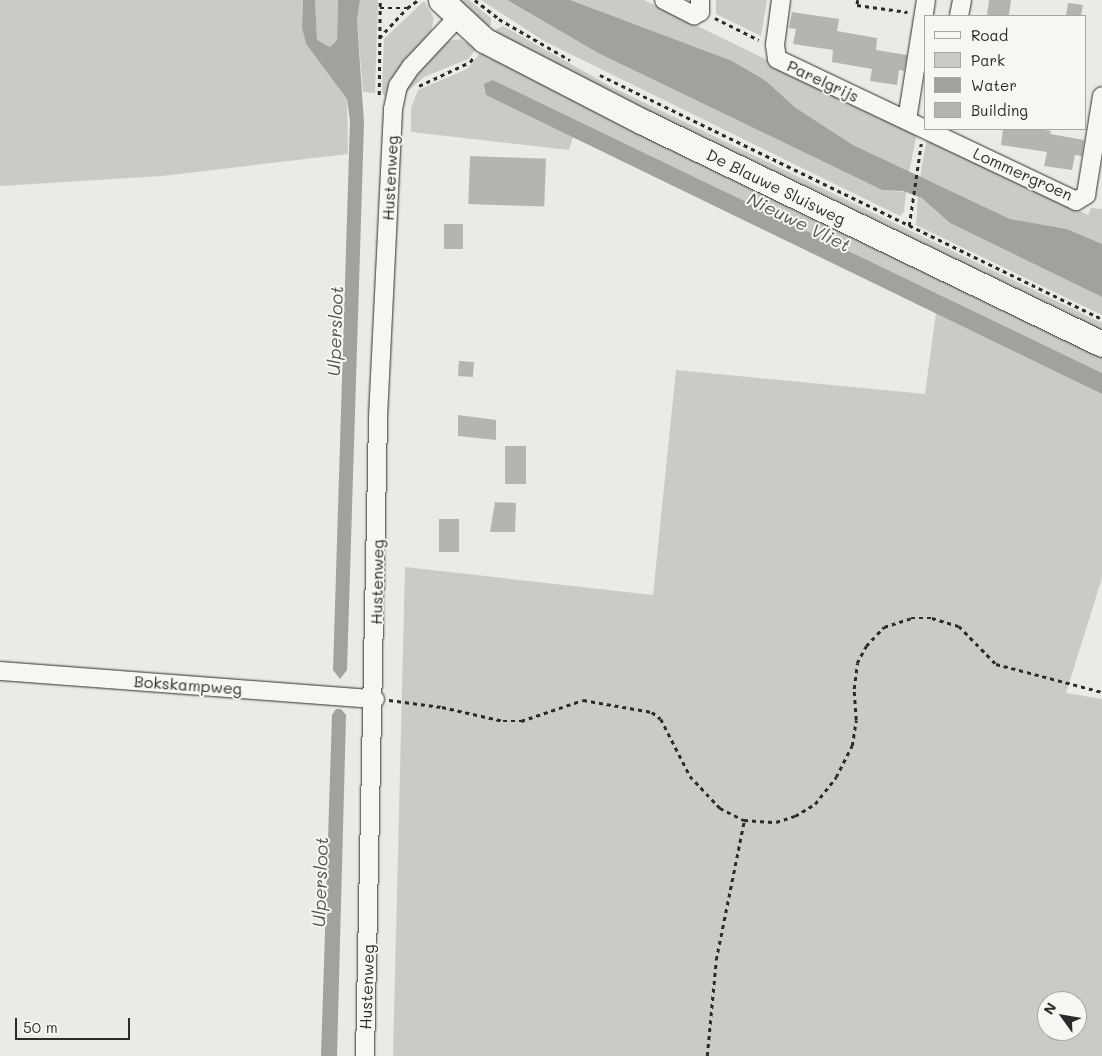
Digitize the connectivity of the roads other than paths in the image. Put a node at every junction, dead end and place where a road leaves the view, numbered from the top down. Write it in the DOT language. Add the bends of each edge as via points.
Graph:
graph roads {
  1 [pos="664,0"];
  2 [pos="781,0"];
  3 [pos="962,0"];
  4 [pos="458,6"];
  5 [pos="700,6"];
  6 [pos="925,7"];
  7 [pos="959,15"];
  8 [pos="1102,96"];
  9 [pos="906,120"];
  10 [pos="924,129"];
  11 [pos="928,130"];
  12 [pos="941,133"];
  13 [pos="1102,344"];
  14 [pos="0,671"];
  15 [pos="375,699"];
  16 [pos="365,1056"];
  1 -- 5 [label="street" via="694,15"];
  2 -- 9 [label="street, Parelgrijs" via="775,45 777,59"];
  3 -- 7 [label="street"];
  4 -- 13 [label="main road, De Blauwe Sluisweg" via="484,40 652,126"];
  4 -- 15 [label="street, Hustenweg" via="398,86 393,109 378,417"];
  6 -- 9 [label="street"];
  8 -- 12 [label="street, Lommergroen" via="1086,195 1076,201"];
  9 -- 10 [label="street, Parelgrijs"];
  11 -- 12 [label="street, Lommergroen"];
  14 -- 15 [label="street, Bokskampweg"];
  15 -- 16 [label="street, Hustenweg"];
}
